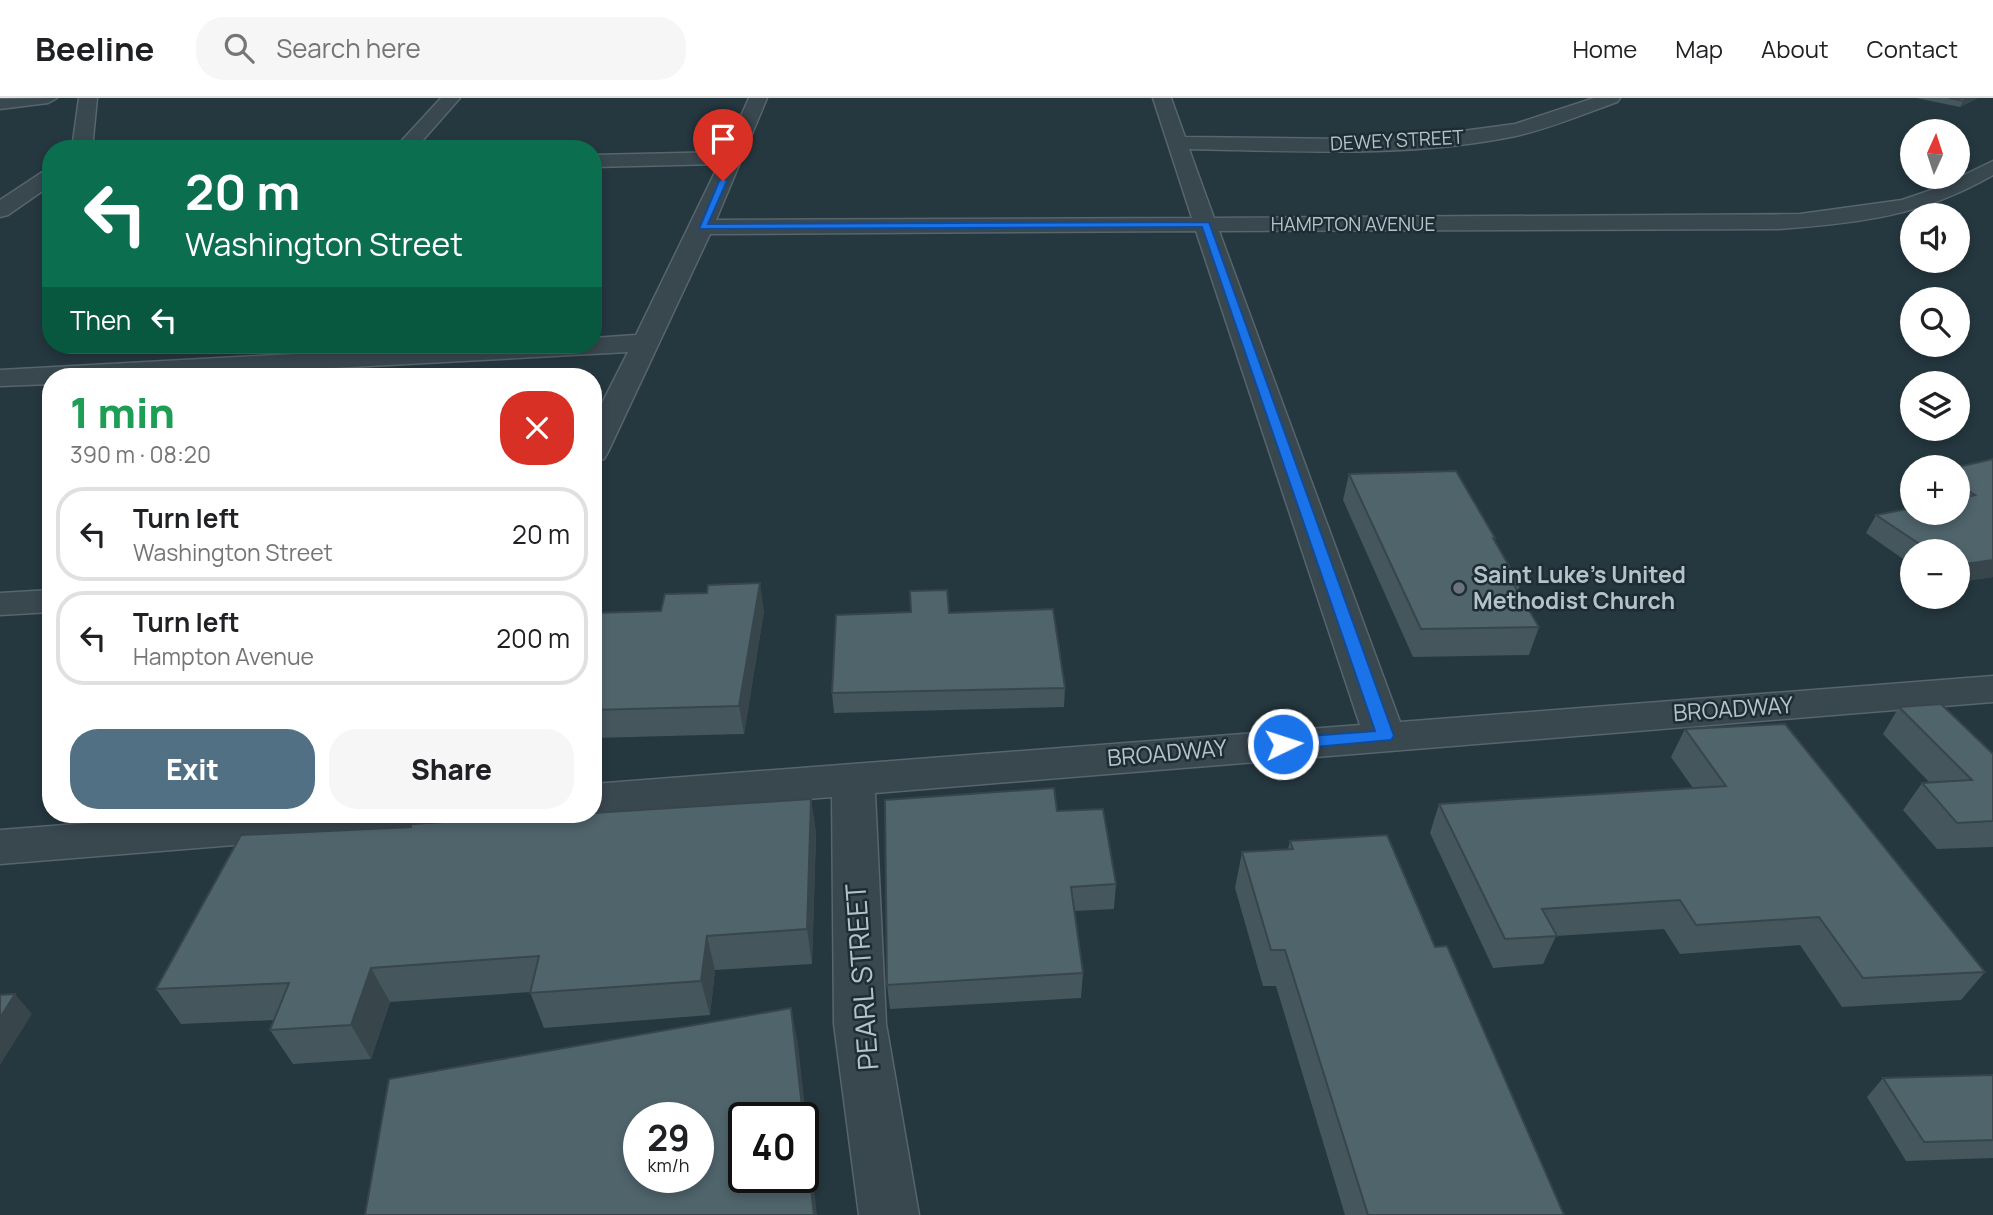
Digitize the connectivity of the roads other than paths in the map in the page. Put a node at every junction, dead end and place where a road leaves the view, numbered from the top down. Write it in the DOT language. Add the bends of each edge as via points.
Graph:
graph roads {
  1 [pos="48,98"];
  2 [pos="88,98"];
  3 [pos="451,98"];
  4 [pos="758,98"];
  5 [pos="1162,98"];
  6 [pos="1611,98"];
  7 [pos="0,104"];
  8 [pos="83,140"];
  9 [pos="412,140"];
  10 [pos="1178,143"];
  11 [pos="733,158"];
  12 [pos="602,161"];
  13 [pos="1993,167"];
  14 [pos="42,181"];
  15 [pos="0,210"];
  16 [pos="1206,224"];
  17 [pos="702,227"];
  18 [pos="644,343"];
  19 [pos="602,344"];
  20 [pos="212,354"];
  21 [pos="356,354"];
  22 [pos="200,367"];
  23 [pos="182,368"];
  24 [pos="42,376"];
  25 [pos="0,378"];
  26 [pos="602,433"];
  27 [pos="42,602"];
  28 [pos="0,604"];
  29 [pos="1993,689"];
  30 [pos="1385,736"];
  31 [pos="853,779"];
  32 [pos="602,799"];
  33 [pos="303,823"];
  34 [pos="0,847"];
  35 [pos="889,1215"];
  1 -- 7 [label="street"];
  2 -- 8 [label="street"];
  3 -- 9 [label="street"];
  4 -- 11 [label="street"];
  5 -- 10 [label="street"];
  6 -- 10 [label="street, DEWEY STREET" via="1516,130 1437,140"];
  10 -- 16 [label="street"];
  11 -- 12 [label="street"];
  11 -- 17 [label="street"];
  13 -- 16 [label="street, HAMPTON AVENUE" via="1925,200 1851,216 1779,222"];
  14 -- 15 [label="street"];
  16 -- 17 [label="street, HAMPTON AVENUE"];
  16 -- 30 [label="street"];
  17 -- 18 [label="street"];
  18 -- 19 [label="street"];
  18 -- 26 [label="street"];
  20 -- 22 [label="street"];
  21 -- 22 [label="street"];
  22 -- 23 [label="street"];
  24 -- 25 [label="street"];
  27 -- 28 [label="street"];
  29 -- 30 [label="street, BROADWAY"];
  30 -- 31 [label="street, BROADWAY"];
  31 -- 32 [label="street, BROADWAY"];
  31 -- 35 [label="street, PEARL STREET" via="860,1024"];
  33 -- 34 [label="street"];
}
